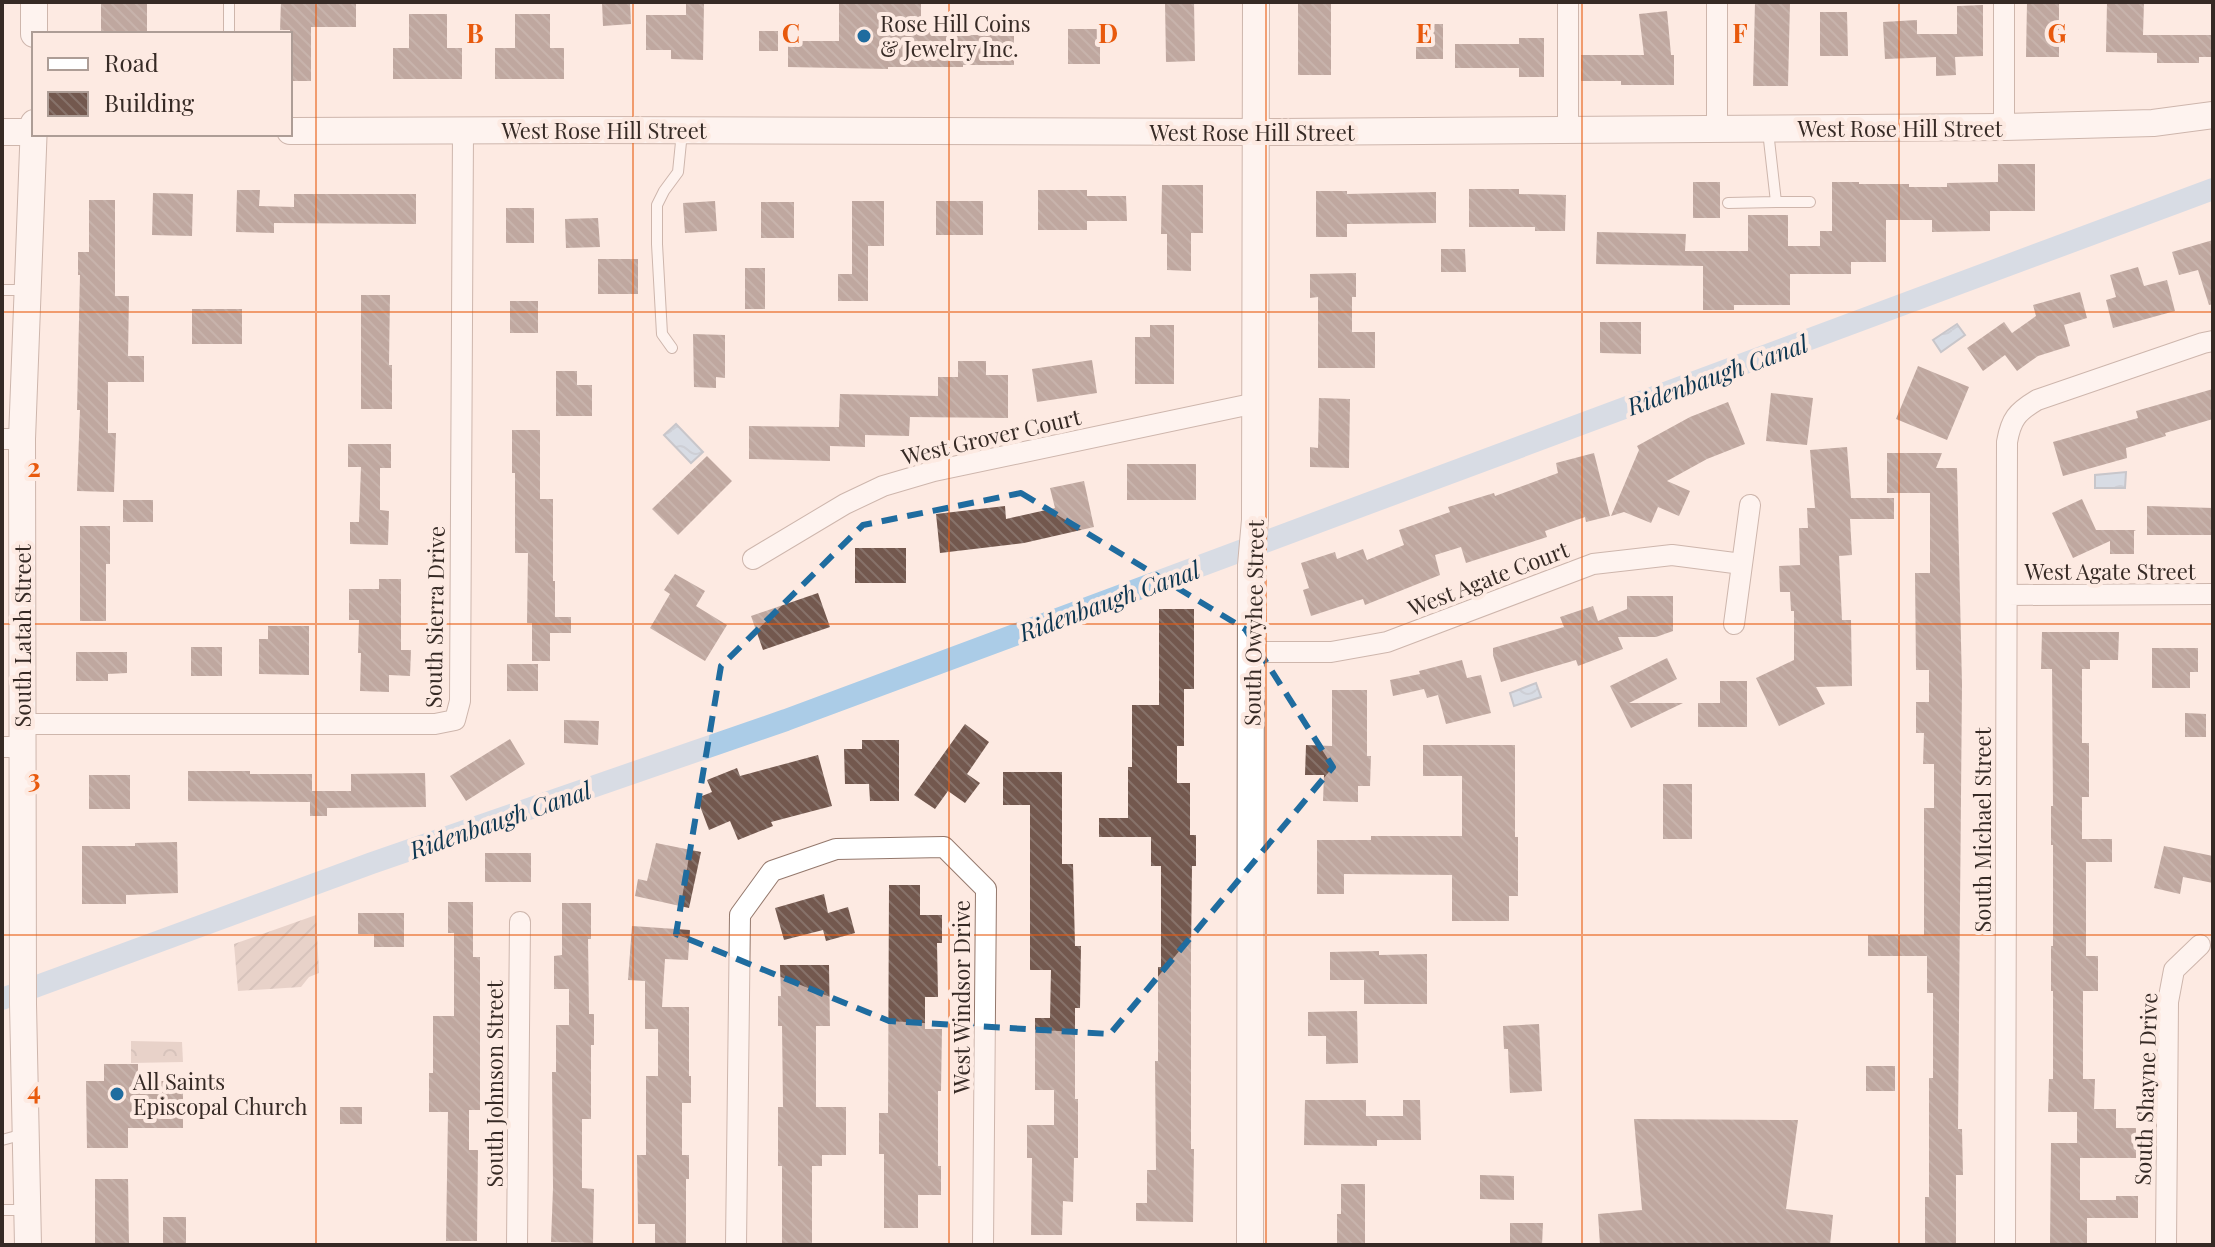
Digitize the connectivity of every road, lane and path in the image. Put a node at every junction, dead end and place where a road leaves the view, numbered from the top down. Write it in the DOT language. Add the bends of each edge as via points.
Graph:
graph roads {
  1 [pos="34,2"];
  2 [pos="229,2"];
  3 [pos="1256,2"];
  4 [pos="1568,2"];
  5 [pos="1717,2"];
  6 [pos="2004,2"];
  7 [pos="34,32"];
  8 [pos="229,32"];
  9 [pos="2213,115"];
  10 [pos="2004,127"];
  11 [pos="1717,129"];
  12 [pos="1768,129"];
  13 [pos="682,130"];
  14 [pos="1568,130"];
  15 [pos="292,131"];
  16 [pos="463,131"];
  17 [pos="2,132"];
  18 [pos="32,132"];
  19 [pos="1256,132"];
  20 [pos="34,136"];
  21 [pos="1776,202"];
  22 [pos="1810,202"];
  23 [pos="1728,203"];
  24 [pos="15,290"];
  25 [pos="2213,341"];
  26 [pos="672,348"];
  27 [pos="1256,403"];
  28 [pos="12,439"];
  29 [pos="1750,505"];
  30 [pos="753,559"];
  31 [pos="1742,564"];
  32 [pos="2213,594"];
  33 [pos="2007,595"];
  34 [pos="1734,624"];
  35 [pos="1251,652"];
  36 [pos="16,739"];
  37 [pos="520,922"];
  38 [pos="2200,945"];
  39 [pos="14,1137"];
  40 [pos="15,1210"];
  41 [pos="28,1245"];
  42 [pos="517,1245"];
  43 [pos="736,1245"];
  44 [pos="983,1245"];
  45 [pos="1250,1245"];
  46 [pos="2005,1245"];
  47 [pos="2166,1245"];
  1 -- 7 [label="street"];
  2 -- 8 [label="lane"];
  3 -- 19 [label="street, South Owyhee Street"];
  4 -- 14 [label="street"];
  5 -- 11 [label="street"];
  6 -- 10 [label="street"];
  9 -- 10 [label="street, West Rose Hill Street" via="2153,123"];
  10 -- 12 [label="street, West Rose Hill Street"];
  11 -- 12 [label="street, West Rose Hill Street"];
  11 -- 14 [label="street, West Rose Hill Street"];
  12 -- 21 [label="lane"];
  13 -- 16 [label="street, West Rose Hill Street"];
  13 -- 19 [label="street, West Rose Hill Street"];
  13 -- 26 [label="lane" via="678,172 657,205 662,334"];
  14 -- 19 [label="street, West Rose Hill Street"];
  15 -- 16 [label="street, West Rose Hill Street"];
  16 -- 36 [label="street, South Sierra Drive" via="460,685 455,720"];
  17 -- 18 [label="street"];
  19 -- 27 [label="street, South Owyhee Street"];
  20 -- 24 [label="street, South Latah Street"];
  21 -- 22 [label="lane"];
  21 -- 23 [label="lane"];
  24 -- 28 [label="street, South Latah Street"];
  25 -- 33 [label="street, South Michael Street" via="2037,400 2015,417 2007,442"];
  27 -- 30 [label="street, West Grover Court" via="883,486"];
  27 -- 35 [label="street, South Owyhee Street"];
  28 -- 36 [label="street, South Latah Street"];
  29 -- 31 [label="street"];
  31 -- 34 [label="street"];
  31 -- 35 [label="street, West Agate Court" via="1672,555 1593,564 1387,642 1331,652"];
  32 -- 33 [label="street, West Agate Street"];
  33 -- 46 [label="street, South Michael Street"];
  35 -- 45 [label="street, South Owyhee Street"];
  36 -- 39 [label="street, South Latah Street" via="23,1004"];
  37 -- 42 [label="street, South Johnson Street"];
  38 -- 47 [label="street, South Shayne Drive" via="2174,970 2168,1002"];
  39 -- 40 [label="street, South Latah Street"];
  40 -- 41 [label="street, South Latah Street"];
  43 -- 44 [label="street, West Windsor Drive" via="740,915 772,871 836,849 944,847 986,889"];
}
